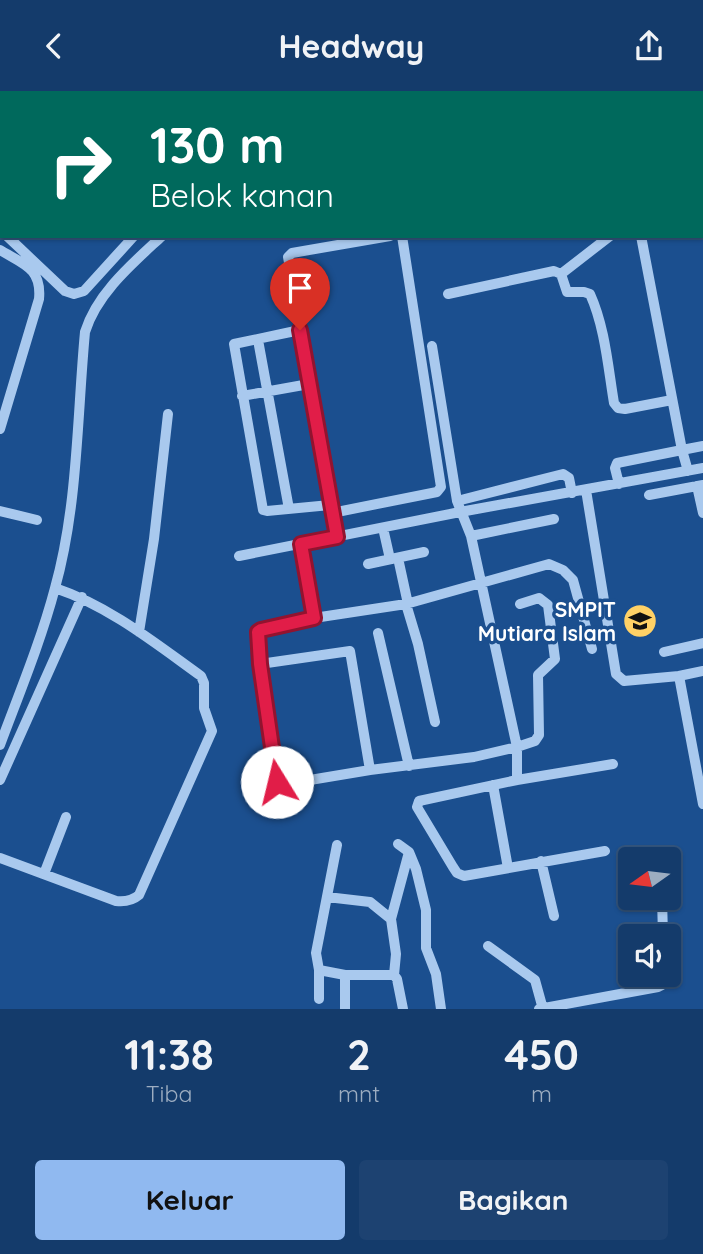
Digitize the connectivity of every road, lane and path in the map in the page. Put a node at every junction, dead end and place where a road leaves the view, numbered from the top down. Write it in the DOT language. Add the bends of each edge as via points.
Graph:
graph roads {
  1 [pos="9,238"];
  2 [pos="132,238"];
  3 [pos="160,238"];
  4 [pos="379,238"];
  5 [pos="402,238"];
  6 [pos="607,238"];
  7 [pos="641,238"];
  8 [pos="0,250"];
  9 [pos="561,274"];
  10 [pos="448,295"];
  11 [pos="300,330"];
  12 [pos="258,340"];
  13 [pos="432,346"];
  14 [pos="309,384"];
  15 [pos="268,391"];
  16 [pos="242,396"];
  17 [pos="672,400"];
  18 [pos="168,415"];
  19 [pos="0,429"];
  20 [pos="703,446"];
  21 [pos="682,450"];
  22 [pos="703,468"];
  23 [pos="688,471"];
  24 [pos="619,484"];
  25 [pos="700,485"];
  26 [pos="586,490"];
  27 [pos="572,493"];
  28 [pos="649,495"];
  29 [pos="457,501"];
  30 [pos="289,509"];
  31 [pos="331,509"];
  32 [pos="0,511"];
  33 [pos="460,512"];
  34 [pos="703,513"];
  35 [pos="554,519"];
  36 [pos="37,520"];
  37 [pos="383,529"];
  38 [pos="471,536"];
  39 [pos="337,537"];
  40 [pos="301,544"];
  41 [pos="425,552"];
  42 [pos="239,556"];
  43 [pos="394,559"];
  44 [pos="368,564"];
  45 [pos="482,582"];
  46 [pos="55,588"];
  47 [pos="82,597"];
  48 [pos="407,604"];
  49 [pos="520,604"];
  50 [pos="314,618"];
  51 [pos="139,632"];
  52 [pos="378,632"];
  53 [pos="703,643"];
  54 [pos="592,649"];
  55 [pos="664,652"];
  56 [pos="260,664"];
  57 [pos="703,671"];
  58 [pos="679,676"];
  59 [pos="435,722"];
  60 [pos="0,745"];
  61 [pos="517,747"];
  62 [pos="613,764"];
  63 [pos="409,766"];
  64 [pos="370,770"];
  65 [pos="0,780"];
  66 [pos="517,780"];
  67 [pos="493,785"];
  68 [pos="703,804"];
  69 [pos="66,817"];
  70 [pos="398,844"];
  71 [pos="337,845"];
  72 [pos="606,851"];
  73 [pos="409,852"];
  74 [pos="0,857"];
  75 [pos="541,861"];
  76 [pos="508,867"];
  77 [pos="44,874"];
  78 [pos="327,897"];
  79 [pos="554,916"];
  80 [pos="391,919"];
  81 [pos="488,946"];
  82 [pos="319,969"];
  83 [pos="345,975"];
  84 [pos="394,975"];
  85 [pos="653,987"];
  86 [pos="319,999"];
  87 [pos="345,1009"];
  88 [pos="403,1009"];
  89 [pos="441,1009"];
  90 [pos="542,1009"];
  1 -- 2 [label="street" via="65,291 74,294 84,291"];
  3 -- 46 [label="street" via="106,293 87,325 70,505"];
  4 -- 11 [label="street" via="289,254"];
  5 -- 31 [label="street" via="441,487 437,492"];
  6 -- 9 [label="street"];
  7 -- 17 [label="street"];
  8 -- 19 [label="street" via="33,270 40,288"];
  9 -- 10 [label="street" via="552,271"];
  9 -- 17 [label="street" via="567,292 590,294 618,408"];
  11 -- 12 [label="street"];
  11 -- 14 [label="street"];
  12 -- 15 [label="street"];
  12 -- 16 [label="street" via="234,345"];
  13 -- 29 [label="street"];
  14 -- 15 [label="street"];
  14 -- 31 [label="street"];
  15 -- 16 [label="street"];
  15 -- 30 [label="street"];
  16 -- 30 [label="street" via="263,509"];
  17 -- 21 [label="street"];
  18 -- 51 [label="street"];
  20 -- 21 [label="street"];
  21 -- 23 [label="street"];
  21 -- 24 [label="street" via="617,463"];
  22 -- 23 [label="street"];
  23 -- 24 [label="street"];
  24 -- 26 [label="street"];
  25 -- 28 [label="street"];
  25 -- 34 [label="street"];
  26 -- 27 [label="street"];
  26 -- 58 [label="street" via="616,674 624,681"];
  27 -- 29 [label="street" via="569,478 563,474"];
  27 -- 33 [label="street"];
  29 -- 33 [label="street"];
  30 -- 31 [label="street"];
  31 -- 39 [label="street"];
  32 -- 36 [label="street"];
  33 -- 37 [label="street"];
  33 -- 38 [label="street"];
  35 -- 38 [label="street"];
  37 -- 39 [label="street"];
  37 -- 43 [label="street"];
  38 -- 45 [label="street"];
  39 -- 40 [label="street"];
  40 -- 42 [label="street"];
  40 -- 50 [label="street"];
  41 -- 43 [label="street"];
  43 -- 44 [label="street"];
  43 -- 48 [label="street"];
  45 -- 48 [label="street"];
  45 -- 54 [label="street" via="549,564 563,570 573,580"];
  45 -- 61 [label="street"];
  46 -- 47 [label="street"];
  46 -- 60 [label="street"];
  47 -- 51 [label="street"];
  47 -- 65 [label="street"];
  48 -- 50 [label="street"];
  48 -- 59 [label="street"];
  49 -- 61 [label="street" via="540,598 548,605 555,659 538,675 539,734 535,741"];
  50 -- 56 [label="street" via="259,631"];
  51 -- 77 [label="street" via="204,679 204,708 212,731 139,895 116,901"];
  52 -- 63 [label="street"];
  53 -- 55 [label="street"];
  56 -- 64 [label="street" via="350,651"];
  56 -- 64 [label="street" via="280,785"];
  57 -- 58 [label="street"];
  58 -- 68 [label="street"];
  61 -- 63 [label="street"];
  61 -- 66 [label="street"];
  62 -- 66 [label="street"];
  63 -- 64 [label="street"];
  66 -- 67 [label="street"];
  67 -- 76 [label="street"];
  67 -- 76 [label="street" via="419,801 417,807 457,873 464,876"];
  69 -- 77 [label="street"];
  70 -- 73 [label="street"];
  71 -- 78 [label="street"];
  72 -- 75 [label="street"];
  73 -- 80 [label="street"];
  73 -- 89 [label="street" via="425,902 426,949 436,974"];
  74 -- 77 [label="street"];
  75 -- 76 [label="street"];
  75 -- 79 [label="street"];
  78 -- 80 [label="street" via="370,902"];
  78 -- 82 [label="street" via="316,953"];
  80 -- 84 [label="street"];
  81 -- 90 [label="street" via="535,980"];
  82 -- 83 [label="street"];
  82 -- 86 [label="street"];
  83 -- 84 [label="street"];
  83 -- 87 [label="street"];
  84 -- 88 [label="street"];
  85 -- 90 [label="street"];
}
